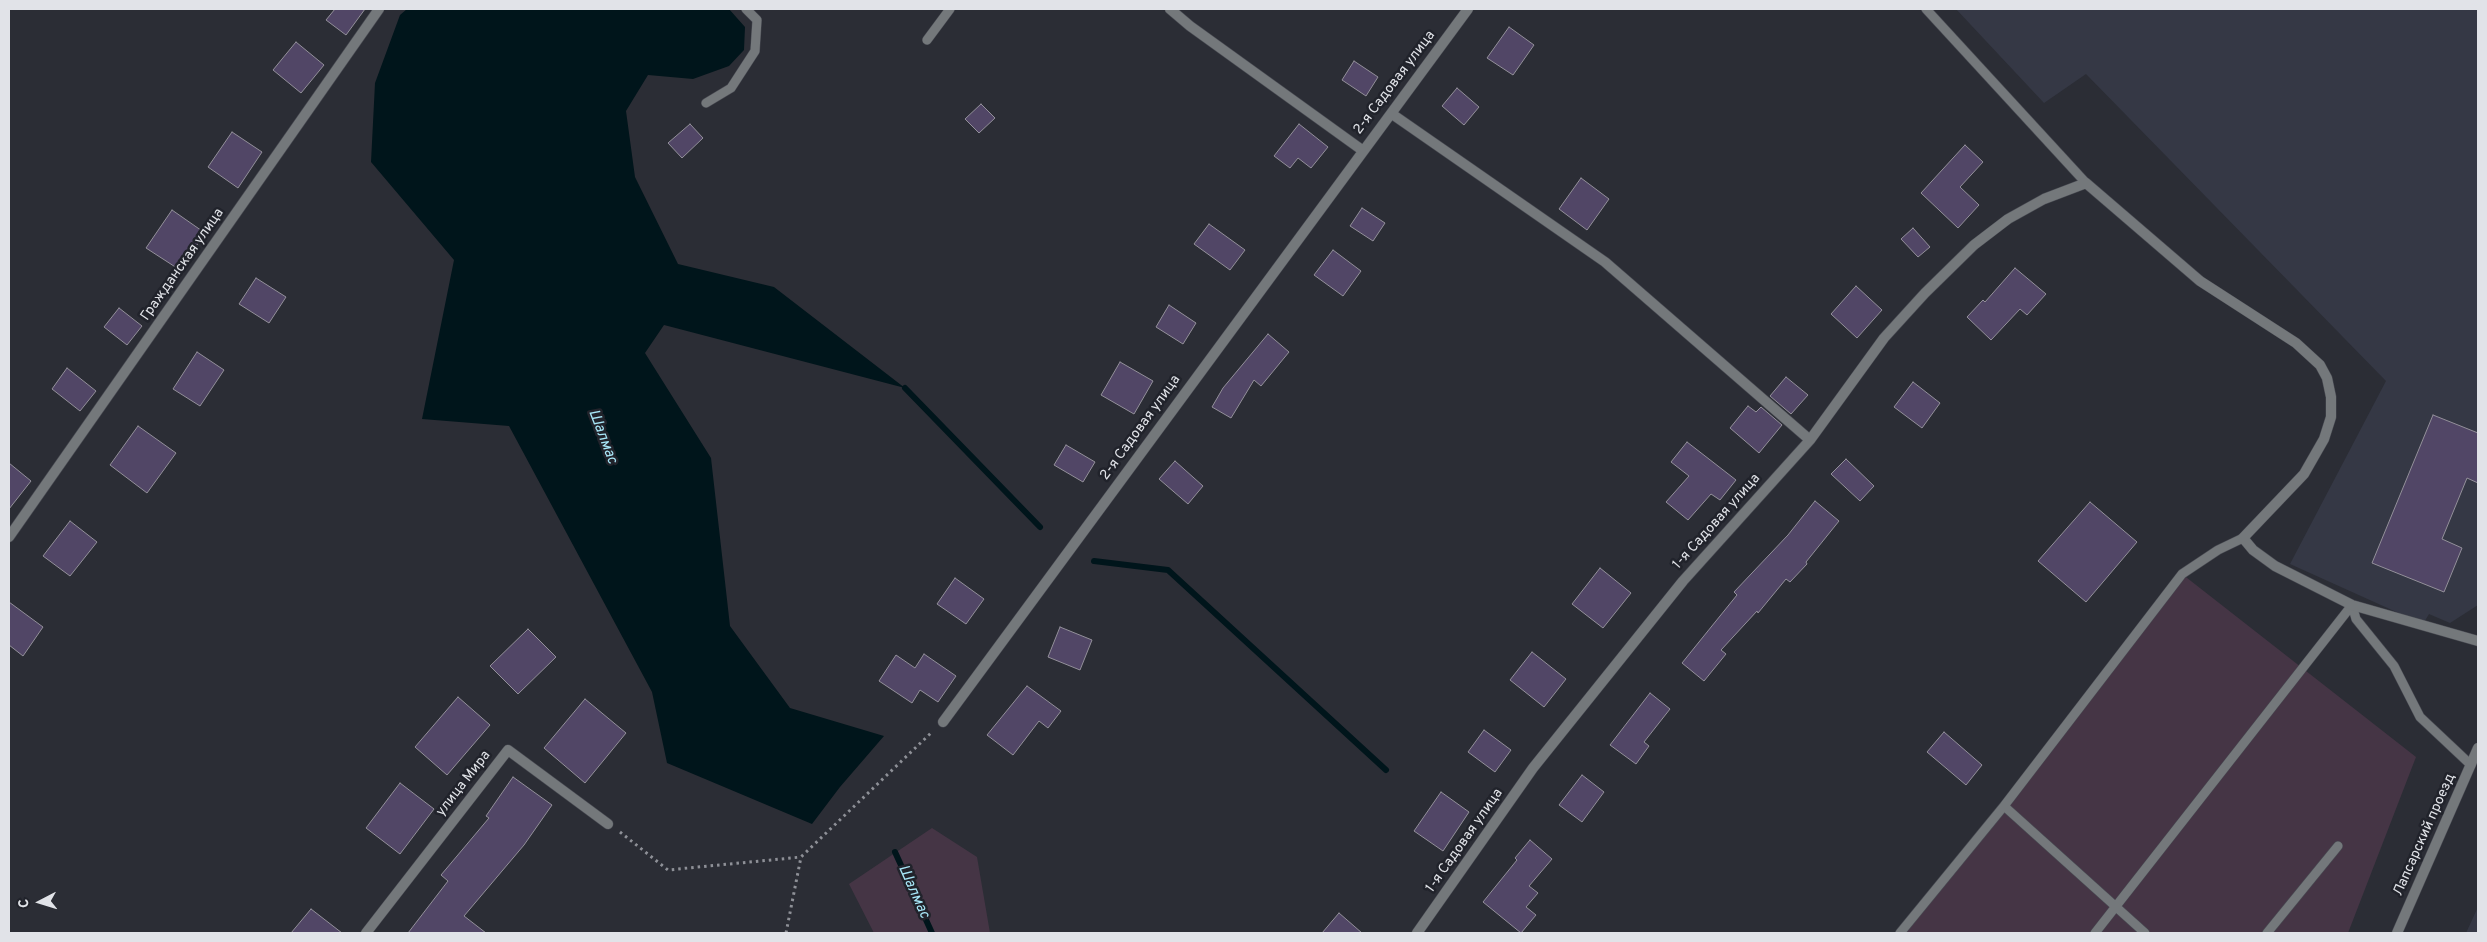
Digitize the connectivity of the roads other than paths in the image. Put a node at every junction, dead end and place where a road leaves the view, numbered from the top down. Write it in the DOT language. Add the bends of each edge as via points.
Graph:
graph roads {
  1 [pos="379,9"];
  2 [pos="746,9"];
  3 [pos="950,9"];
  4 [pos="1170,9"];
  5 [pos="1468,9"];
  6 [pos="1926,9"];
  7 [pos="926,40"];
  8 [pos="706,103"];
  9 [pos="1392,114"];
  10 [pos="1362,150"];
  11 [pos="2086,183"];
  12 [pos="1810,440"];
  13 [pos="9,537"];
  14 [pos="2243,538"];
  15 [pos="2352,605"];
  16 [pos="2478,641"];
  17 [pos="942,722"];
  18 [pos="2478,748"];
  19 [pos="2471,766"];
  20 [pos="2004,806"];
  21 [pos="608,824"];
  22 [pos="2338,846"];
  23 [pos="2117,906"];
  24 [pos="366,933"];
  25 [pos="1417,933"];
  26 [pos="1900,933"];
  27 [pos="2095,933"];
  28 [pos="2145,933"];
  29 [pos="2267,933"];
  30 [pos="2397,933"];
  1 -- 13 [label="street, Гражданская улица"];
  2 -- 8 [label="lane" via="757,20 756,51 731,88"];
  3 -- 7 [label="lane"];
  4 -- 10 [label="street, 2-я Садовая улица"];
  5 -- 9 [label="street, 2-я Садовая улица"];
  6 -- 11 [label="lane"];
  9 -- 10 [label="street, 2-я Садовая улица"];
  9 -- 12 [label="street" via="1605,262"];
  10 -- 17 [label="street, 2-я Садовая улица"];
  11 -- 12 [label="street, 1-я Садовая улица" via="2008,219 1974,246 1884,338"];
  11 -- 14 [label="street" via="2200,281 2296,344 2320,365 2327,378 2331,416 2324,439 2304,474"];
  12 -- 25 [label="street, 1-я Садовая улица" via="1683,581 1533,768"];
  14 -- 15 [label="street" via="2275,566"];
  14 -- 20 [label="lane" via="2182,574"];
  15 -- 16 [label="street"];
  15 -- 19 [label="lane" via="2356,619 2394,666 2420,717"];
  15 -- 23 [label="lane"];
  18 -- 19 [label="street, Лапсарский проезд"];
  19 -- 30 [label="street, Лапсарский проезд"];
  20 -- 23 [label="lane"];
  20 -- 26 [label="lane"];
  21 -- 24 [label="street, улица Мира" via="508,750"];
  22 -- 29 [label="lane"];
  23 -- 27 [label="lane"];
  23 -- 28 [label="lane"];
}
